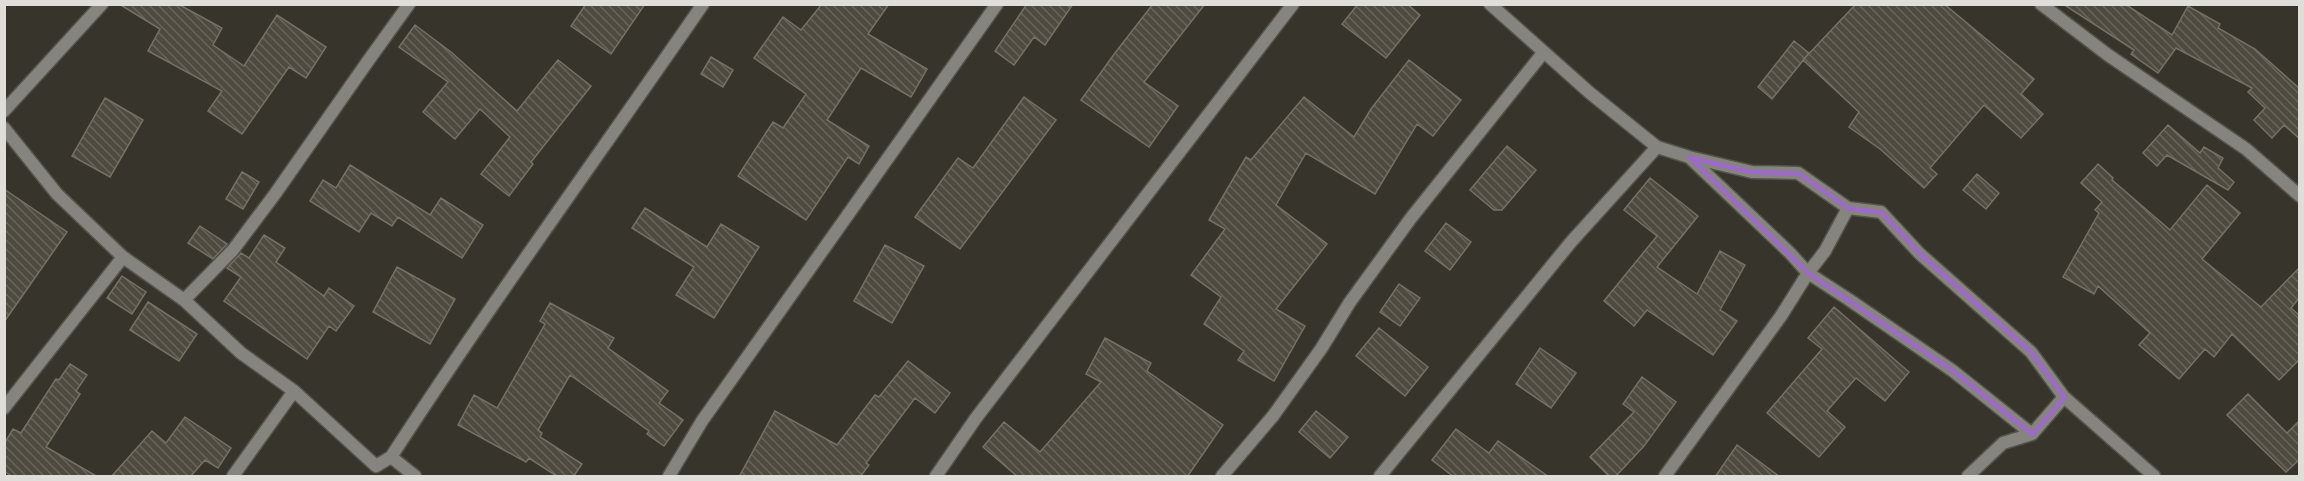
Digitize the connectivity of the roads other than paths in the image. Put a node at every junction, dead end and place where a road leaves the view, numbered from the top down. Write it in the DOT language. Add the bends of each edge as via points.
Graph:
graph roads {
  1 [pos="102,4"];
  2 [pos="409,4"];
  3 [pos="703,4"];
  4 [pos="997,4"];
  5 [pos="1293,4"];
  6 [pos="1490,4"];
  7 [pos="2041,4"];
  8 [pos="1543,53"];
  9 [pos="4,111"];
  10 [pos="4,128"];
  11 [pos="1657,147"];
  12 [pos="1689,157"];
  13 [pos="2300,196"];
  14 [pos="1848,208"];
  15 [pos="123,257"];
  16 [pos="1808,273"];
  17 [pos="184,300"];
  18 [pos="294,391"];
  19 [pos="2064,396"];
  20 [pos="4,408"];
  21 [pos="2032,434"];
  22 [pos="391,457"];
  23 [pos="233,477"];
  24 [pos="415,477"];
  25 [pos="669,477"];
  26 [pos="936,477"];
  27 [pos="1222,477"];
  28 [pos="1380,477"];
  29 [pos="1665,477"];
  30 [pos="1968,477"];
  31 [pos="2154,477"];
  1 -- 9 [label="street"];
  2 -- 17 [label="street" via="233,250"];
  3 -- 22 [label="street" via="470,337"];
  4 -- 25 [label="street" via="702,421"];
  5 -- 26 [label="street" via="976,418"];
  6 -- 8 [label="street"];
  7 -- 13 [label="street" via="2246,149"];
  8 -- 11 [label="street"];
  8 -- 27 [label="street" via="1411,218 1273,416"];
  10 -- 15 [label="street" via="57,194"];
  11 -- 12 [label="street"];
  11 -- 28 [label="street" via="1571,242"];
  12 -- 14 [label="street" via="1752,172 1798,173"];
  12 -- 16 [label="street"];
  14 -- 16 [label="street"];
  14 -- 19 [label="street" via="1881,212 1920,254 2031,352"];
  15 -- 17 [label="street"];
  15 -- 20 [label="street"];
  16 -- 21 [label="street" via="1953,371"];
  16 -- 29 [label="street"];
  17 -- 18 [label="street" via="241,353"];
  18 -- 22 [label="street" via="376,466"];
  18 -- 23 [label="street"];
  19 -- 21 [label="street"];
  19 -- 31 [label="street"];
  21 -- 30 [label="street" via="2003,443"];
  22 -- 24 [label="street"];
}
